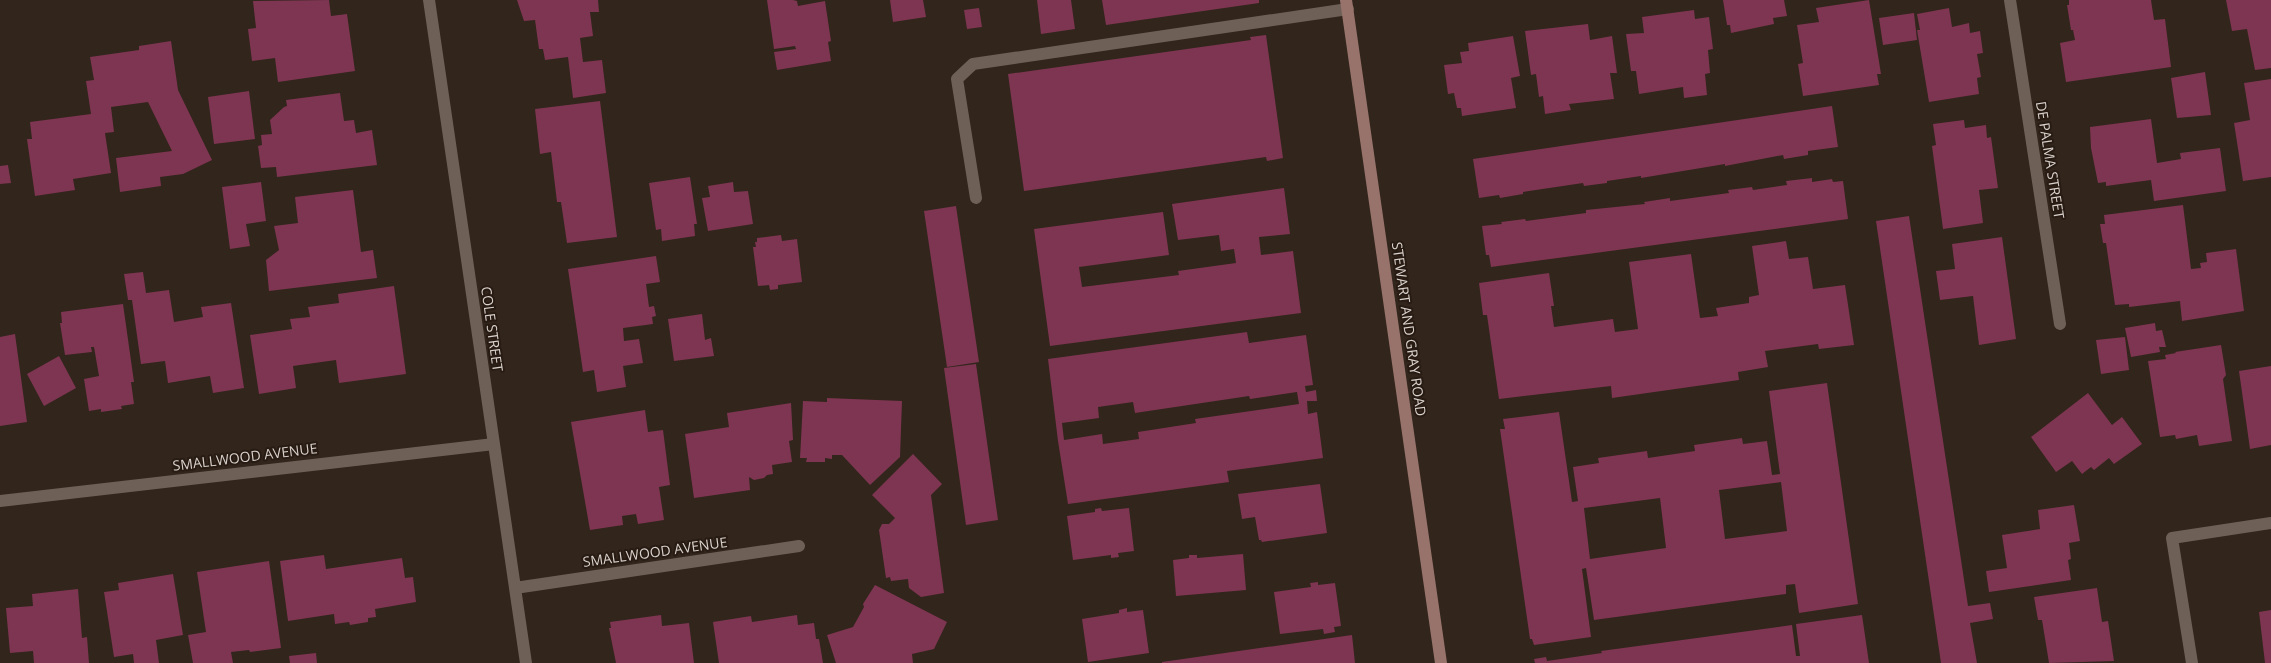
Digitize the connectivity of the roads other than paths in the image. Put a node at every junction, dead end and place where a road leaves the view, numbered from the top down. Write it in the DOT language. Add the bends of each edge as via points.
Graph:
graph roads {
  1 [pos="429,0"];
  2 [pos="2010,0"];
  3 [pos="1347,5"];
  4 [pos="976,198"];
  5 [pos="2060,324"];
  6 [pos="494,444"];
  7 [pos="0,501"];
  8 [pos="2271,523"];
  9 [pos="799,546"];
  10 [pos="515,588"];
  11 [pos="526,663"];
  12 [pos="1440,663"];
  13 [pos="2192,663"];
  1 -- 6 [label="street, COLE STREET"];
  2 -- 5 [label="street, DE PALMA STREET"];
  3 -- 4 [label="street" via="973,64 957,79"];
  3 -- 12 [label="main road, STEWART AND GRAY ROAD"];
  6 -- 7 [label="street, SMALLWOOD AVENUE"];
  6 -- 10 [label="street, COLE STREET"];
  8 -- 13 [label="street" via="2172,538"];
  9 -- 10 [label="street, SMALLWOOD AVENUE"];
  10 -- 11 [label="street, COLE STREET"];
}
